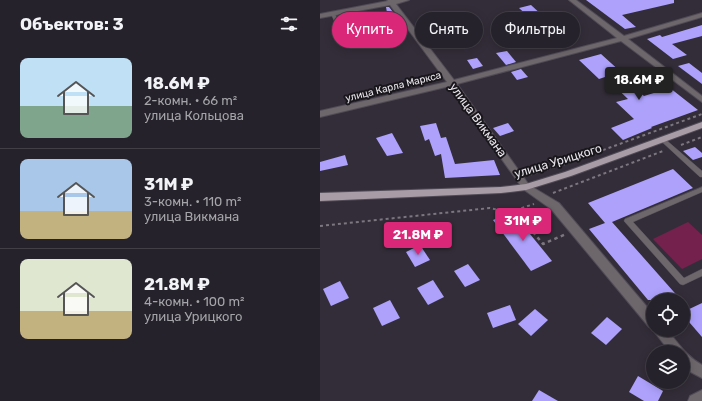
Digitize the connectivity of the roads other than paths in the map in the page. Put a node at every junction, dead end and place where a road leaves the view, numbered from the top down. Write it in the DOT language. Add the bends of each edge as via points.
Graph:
graph roads {
  1 [pos="406,0"];
  2 [pos="572,0"];
  3 [pos="391,1"];
  4 [pos="342,12"];
  5 [pos="332,14"];
  6 [pos="702,15"];
  7 [pos="320,16"];
  8 [pos="622,39"];
  9 [pos="452,82"];
  10 [pos="702,100"];
  11 [pos="320,114"];
  12 [pos="702,125"];
  13 [pos="663,140"];
  14 [pos="702,175"];
  15 [pos="526,186"];
  16 [pos="702,190"];
  17 [pos="320,197"];
  18 [pos="702,272"];
  19 [pos="646,315"];
  20 [pos="665,337"];
  21 [pos="672,345"];
  22 [pos="690,365"];
  23 [pos="702,372"];
  24 [pos="702,397"];
  25 [pos="695,401"];
  1 -- 3 [label="street"];
  2 -- 8 [label="street"];
  3 -- 4 [label="street"];
  3 -- 9 [label="street, улица Викмана"];
  5 -- 7 [label="street"];
  6 -- 8 [label="street, улица Карла Маркса"];
  8 -- 9 [label="street, улица Карла Маркса"];
  8 -- 10 [label="street"];
  9 -- 11 [label="street, улица Карла Маркса"];
  9 -- 15 [label="street, улица Викмана"];
  12 -- 13 [label="main road, улица Урицкого"];
  13 -- 14 [label="lane"];
  13 -- 15 [label="main road, улица Урицкого"];
  15 -- 17 [label="main road, улица Урицкого" via="501,190"];
  15 -- 19 [label="street, улица Викмана" via="555,206"];
  16 -- 18 [label="lane" via="628,221 683,282"];
  20 -- 21 [label="street"];
  22 -- 23 [label="street"];
  24 -- 25 [label="street"];
}
